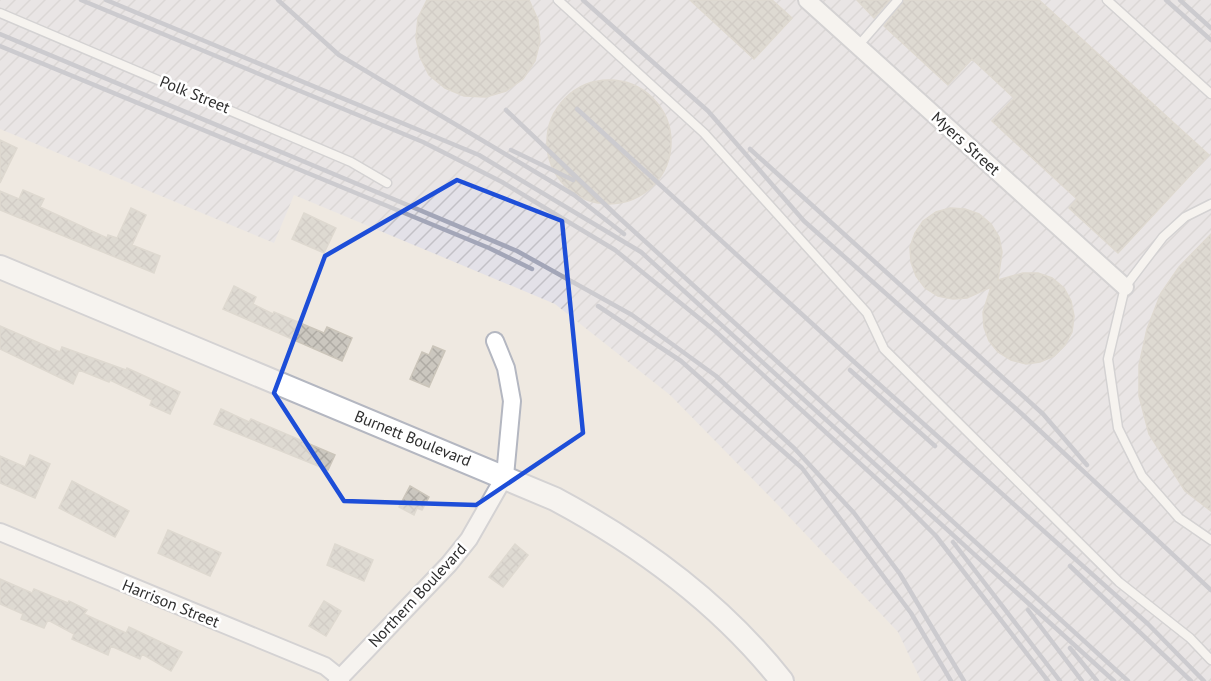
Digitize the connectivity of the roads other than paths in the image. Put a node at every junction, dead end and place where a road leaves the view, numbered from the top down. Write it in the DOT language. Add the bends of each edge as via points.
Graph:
graph roads {
  1 [pos="558,0"];
  2 [pos="807,0"];
  3 [pos="898,0"];
  4 [pos="1107,0"];
  5 [pos="0,13"];
  6 [pos="858,46"];
  7 [pos="1211,94"];
  8 [pos="387,183"];
  9 [pos="1211,204"];
  10 [pos="0,267"];
  11 [pos="1125,287"];
  12 [pos="495,341"];
  13 [pos="505,476"];
  14 [pos="0,532"];
  15 [pos="1211,540"];
  16 [pos="1211,660"];
  17 [pos="339,680"];
  18 [pos="782,681"];
  1 -- 16 [label="lane" via="704,132 867,313 884,349 1119,582 1190,638"];
  2 -- 6 [label="street, Myers Street"];
  3 -- 6 [label="lane"];
  4 -- 7 [label="lane"];
  5 -- 8 [label="lane, Polk Street" via="341,157"];
  6 -- 11 [label="street, Myers Street"];
  9 -- 11 [label="lane" via="1185,217 1163,237"];
  10 -- 13 [label="main road, Burnett Boulevard"];
  11 -- 15 [label="lane" via="1108,358 1118,428 1142,476 1179,518"];
  12 -- 13 [label="street" via="506,368 512,401"];
  13 -- 17 [label="street, Northern Boulevard" via="469,539 449,564"];
  13 -- 18 [label="main road, Burnett Boulevard" via="584,514 639,550 725,619"];
  14 -- 17 [label="street, Harrison Street" via="326,666"];
}
